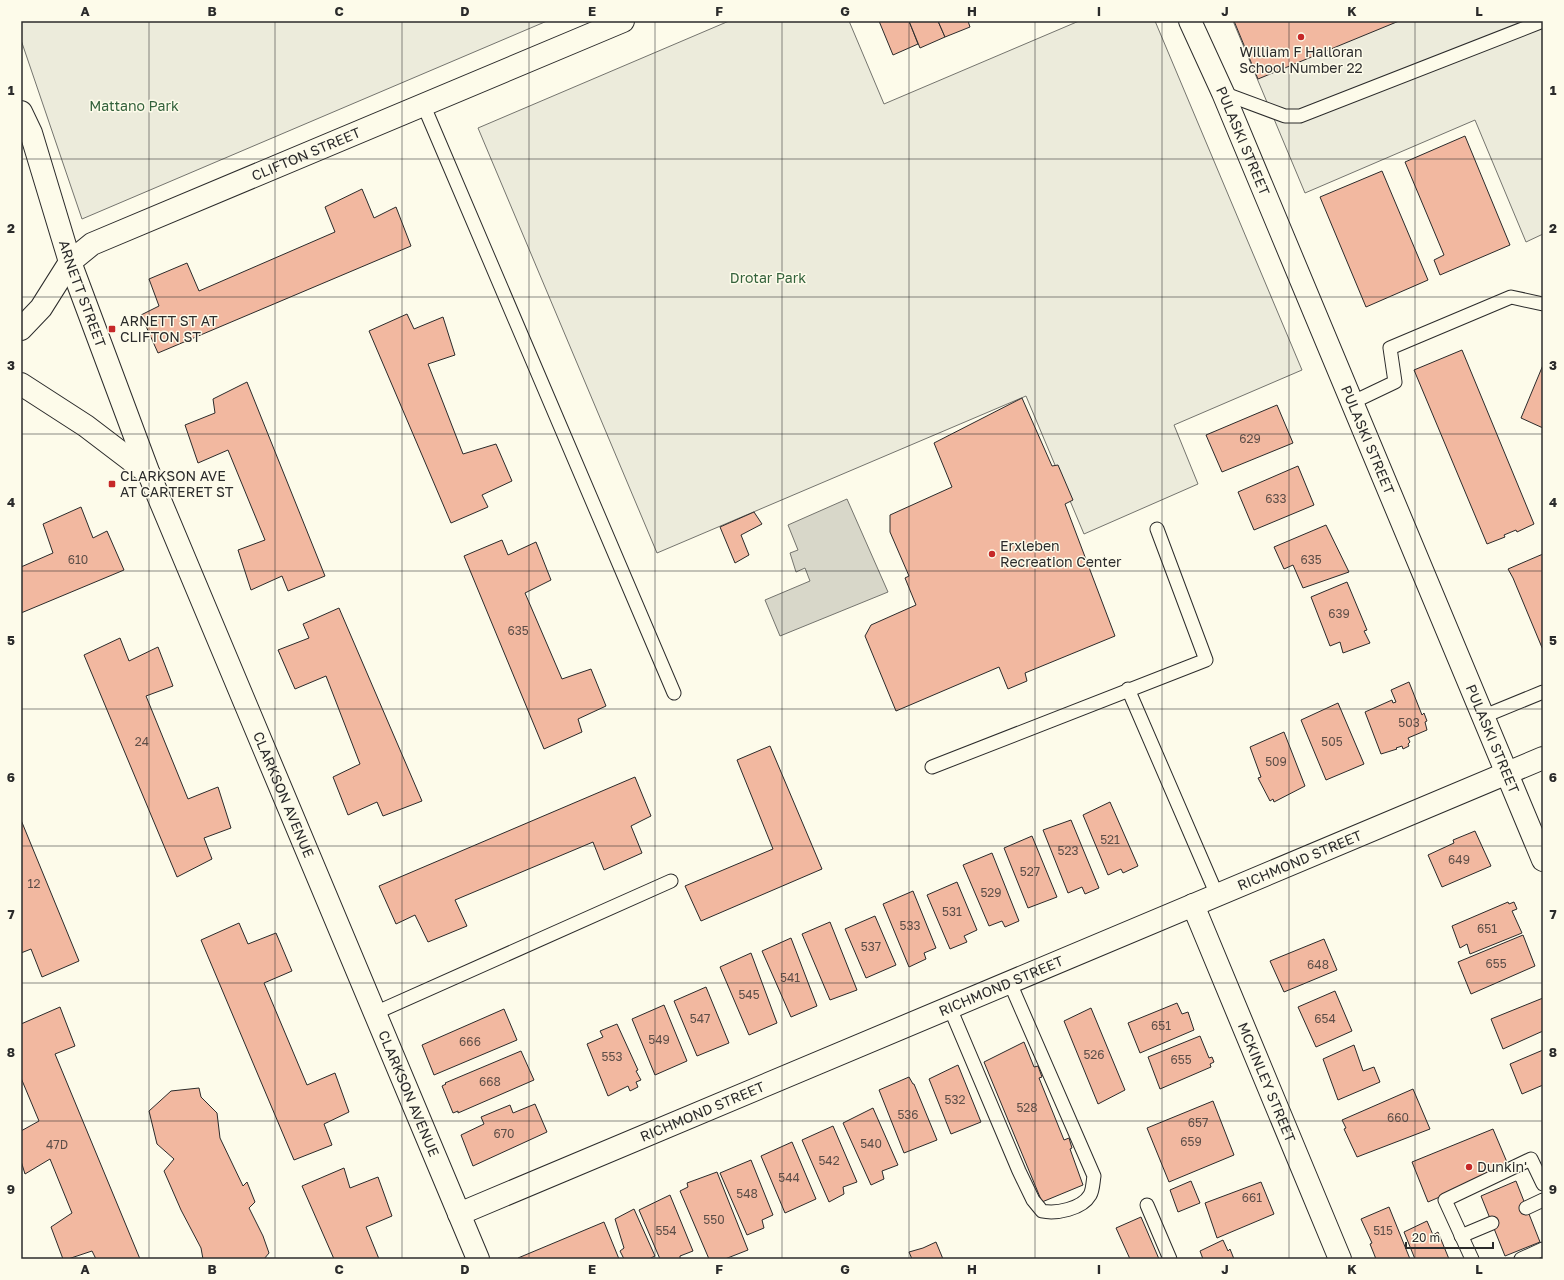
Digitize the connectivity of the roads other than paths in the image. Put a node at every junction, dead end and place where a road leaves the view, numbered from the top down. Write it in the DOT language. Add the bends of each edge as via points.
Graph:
graph roads {
  1 [pos="623,21"];
  2 [pos="1190,21"];
  3 [pos="1543,21"];
  4 [pos="1222,93"];
  5 [pos="423,104"];
  6 [pos="21,112"];
  7 [pos="70,262"];
  8 [pos="1543,304"];
  9 [pos="21,329"];
  10 [pos="21,384"];
  11 [pos="1351,403"];
  12 [pos="149,474"];
  13 [pos="1157,529"];
  14 [pos="1128,689"];
  15 [pos="1543,692"];
  16 [pos="674,693"];
  17 [pos="1482,717"];
  18 [pos="1543,758"];
  19 [pos="932,767"];
  20 [pos="1506,774"];
  21 [pos="1543,860"];
  22 [pos="671,881"];
  23 [pos="1216,895"];
  24 [pos="1193,905"];
  25 [pos="1010,983"];
  26 [pos="950,1008"];
  27 [pos="375,1013"];
  28 [pos="1543,1184"];
  29 [pos="1543,1200"];
  30 [pos="1147,1205"];
  31 [pos="1526,1208"];
  32 [pos="459,1214"];
  33 [pos="1492,1223"];
  34 [pos="1461,1236"];
  35 [pos="1543,1249"];
  36 [pos="478,1259"];
  37 [pos="1170,1259"];
  38 [pos="1340,1259"];
  39 [pos="1472,1259"];
  40 [pos="1521,1259"];
  1 -- 5 [label="street, CLIFTON STREET"];
  2 -- 4 [label="street, PULASKI STREET"];
  3 -- 4 [label="lane" via="1300,116 1284,116"];
  4 -- 11 [label="street, PULASKI STREET"];
  5 -- 7 [label="street, CLIFTON STREET" via="92,244"];
  5 -- 16 [label="lane"];
  6 -- 7 [label="street, ARNETT STREET" via="31,133"];
  7 -- 9 [label="street, CLIFTON STREET" via="41,308"];
  7 -- 12 [label="street, ARNETT STREET"];
  8 -- 11 [label="lane" via="1511,297 1390,348 1395,382"];
  10 -- 12 [label="street, CLARKSON AVENUE" via="86,426"];
  11 -- 17 [label="street, PULASKI STREET"];
  12 -- 27 [label="street, CLARKSON AVENUE"];
  13 -- 14 [label="lane" via="1206,660"];
  14 -- 19 [label="lane"];
  14 -- 23 [label="lane"];
  15 -- 17 [label="lane"];
  17 -- 20 [label="street, PULASKI STREET"];
  18 -- 20 [label="street, RICHMOND STREET"];
  20 -- 21 [label="street, PULASKI STREET"];
  20 -- 23 [label="street, RICHMOND STREET"];
  22 -- 27 [label="lane"];
  23 -- 24 [label="street, RICHMOND STREET"];
  24 -- 25 [label="street, RICHMOND STREET"];
  24 -- 38 [label="street, MCKINLEY STREET"];
  25 -- 26 [label="street, RICHMOND STREET"];
  25 -- 26 [label="lane" via="1094,1176 1091,1194 1070,1208 1052,1213 1042,1211 1033,1200"];
  26 -- 32 [label="street, RICHMOND STREET"];
  27 -- 32 [label="street, CLARKSON AVENUE"];
  28 -- 34 [label="lane" via="1532,1159 1445,1200"];
  29 -- 31 [label="lane"];
  30 -- 37 [label="lane"];
  32 -- 36 [label="street, CLARKSON AVENUE"];
  33 -- 34 [label="lane"];
  34 -- 39 [label="lane"];
  35 -- 40 [label="lane"];
}
